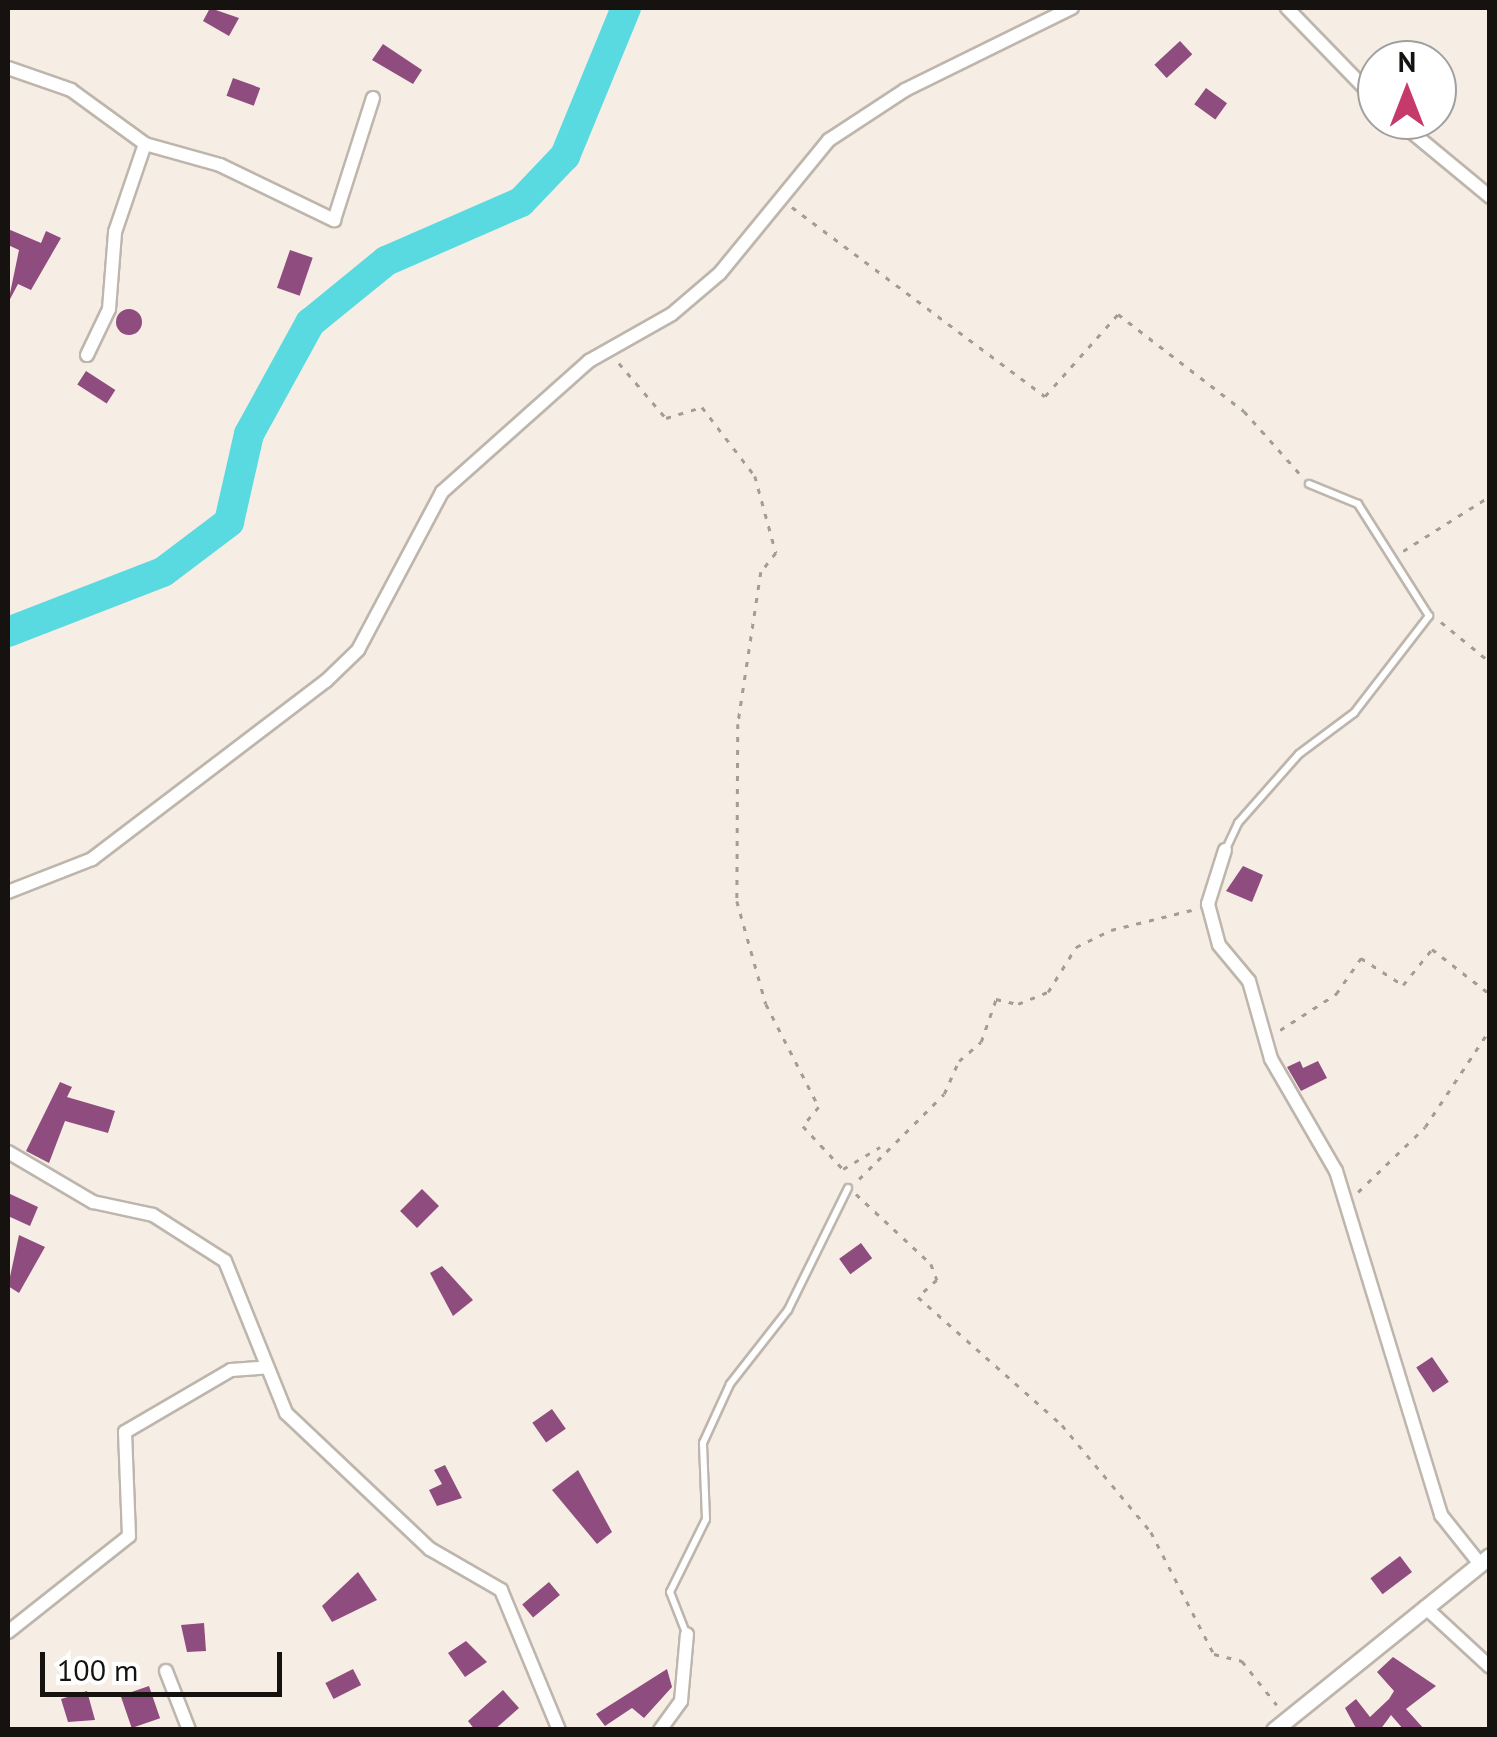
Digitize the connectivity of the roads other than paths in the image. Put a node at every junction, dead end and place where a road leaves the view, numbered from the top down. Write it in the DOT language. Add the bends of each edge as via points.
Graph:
graph roads {
  1 [pos="1072,8"];
  2 [pos="1287,8"];
  3 [pos="8,68"];
  4 [pos="1357,80"];
  5 [pos="373,98"];
  6 [pos="1421,140"];
  7 [pos="145,144"];
  8 [pos="1490,197"];
  9 [pos="87,355"];
  10 [pos="1309,484"];
  11 [pos="1225,850"];
  12 [pos="8,892"];
  13 [pos="8,1152"];
  14 [pos="848,1188"];
  15 [pos="262,1368"];
  16 [pos="1485,1560"];
  17 [pos="1424,1607"];
  18 [pos="8,1632"];
  19 [pos="686,1634"];
  20 [pos="1490,1668"];
  21 [pos="166,1671"];
  22 [pos="1281,1724"];
  23 [pos="189,1730"];
  24 [pos="559,1730"];
  25 [pos="660,1730"];
  1 -- 12 [label="street" via="905,90 829,140 720,274 606,353 424,514 412,558 358,650 326,681 92,859"];
  2 -- 4 [label="street"];
  3 -- 7 [label="street" via="70,90"];
  5 -- 7 [label="street" via="334,220 220,165"];
  6 -- 8 [label="street"];
  7 -- 9 [label="street" via="115,232 109,309"];
  10 -- 11 [label="lane" via="1358,504 1397,554 1429,616 1354,713 1299,754 1238,823"];
  11 -- 16 [label="street" via="1208,904 1219,945 1249,981 1266,1038 1345,1203 1441,1515"];
  13 -- 15 [label="street" via="92,1202 153,1216 225,1261"];
  14 -- 19 [label="lane" via="788,1310 730,1384 703,1442 706,1519 670,1592"];
  15 -- 18 [label="street" via="225,1373 124,1432 129,1536"];
  15 -- 24 [label="street" via="320,1450 372,1486 462,1574 502,1590"];
  16 -- 17 [label="street"];
  17 -- 20 [label="street"];
  17 -- 22 [label="street"];
  19 -- 25 [label="street" via="681,1701"];
  21 -- 23 [label="street"];
}
